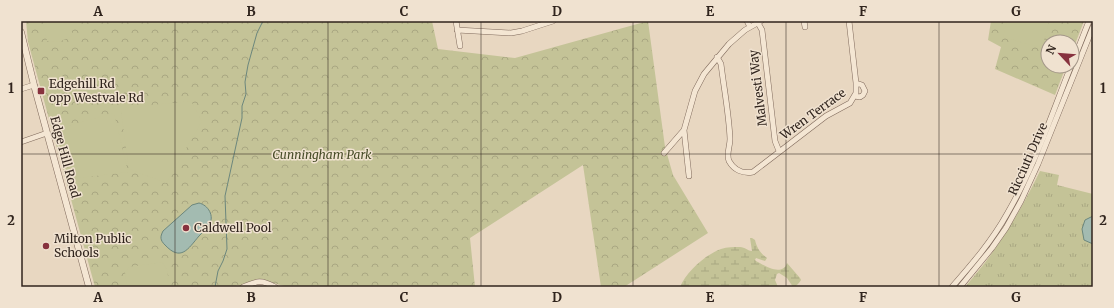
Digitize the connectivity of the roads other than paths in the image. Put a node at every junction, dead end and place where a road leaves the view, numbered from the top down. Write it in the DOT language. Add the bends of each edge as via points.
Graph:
graph roads {
  1 [pos="456,21"];
  2 [pos="553,21"];
  3 [pos="747,21"];
  4 [pos="849,21"];
  5 [pos="1089,21"];
  6 [pos="759,22"];
  7 [pos="750,27"];
  8 [pos="1093,27"];
  9 [pos="458,30"];
  10 [pos="21,32"];
  11 [pos="1080,44"];
  12 [pos="460,46"];
  13 [pos="717,57"];
  14 [pos="1068,74"];
  15 [pos="856,83"];
  16 [pos="34,85"];
  17 [pos="21,89"];
  18 [pos="855,96"];
  19 [pos="685,107"];
  20 [pos="687,118"];
  21 [pos="684,130"];
  22 [pos="47,133"];
  23 [pos="21,142"];
  24 [pos="779,151"];
  25 [pos="664,153"];
  26 [pos="689,176"];
  27 [pos="89,287"];
  28 [pos="243,287"];
  29 [pos="276,287"];
  30 [pos="952,287"];
  31 [pos="960,287"];
  1 -- 9 [label="street"];
  2 -- 9 [label="street" via="511,33"];
  3 -- 7 [label="street"];
  4 -- 15 [label="street, Wren Terrace"];
  5 -- 11 [label="street, Ricciuti Drive"];
  6 -- 7 [label="street"];
  6 -- 24 [label="street, Malvesti Way" via="775,141"];
  7 -- 13 [label="street" via="732,40"];
  8 -- 31 [label="street, Ricciuti Drive" via="1021,201 992,248"];
  9 -- 12 [label="street"];
  10 -- 16 [label="street, Edge Hill Road"];
  13 -- 20 [label="street" via="700,81"];
  13 -- 24 [label="street, Wren Terrace" via="722,71 730,141 728,156 734,168 742,172 753,172"];
  14 -- 30 [label="street, Ricciuti Drive" via="1010,210 984,250"];
  15 -- 18 [label="street, Wren Terrace"];
  15 -- 18 [label="street" via="862,85 865,91 860,97"];
  16 -- 17 [label="street"];
  16 -- 22 [label="street, Edge Hill Road"];
  18 -- 24 [label="street, Wren Terrace"];
  19 -- 20 [label="street"];
  20 -- 21 [label="street"];
  21 -- 25 [label="street"];
  21 -- 26 [label="street"];
  22 -- 23 [label="street"];
  22 -- 27 [label="street, Edge Hill Road"];
  28 -- 29 [label="street" via="259,281"];
}
